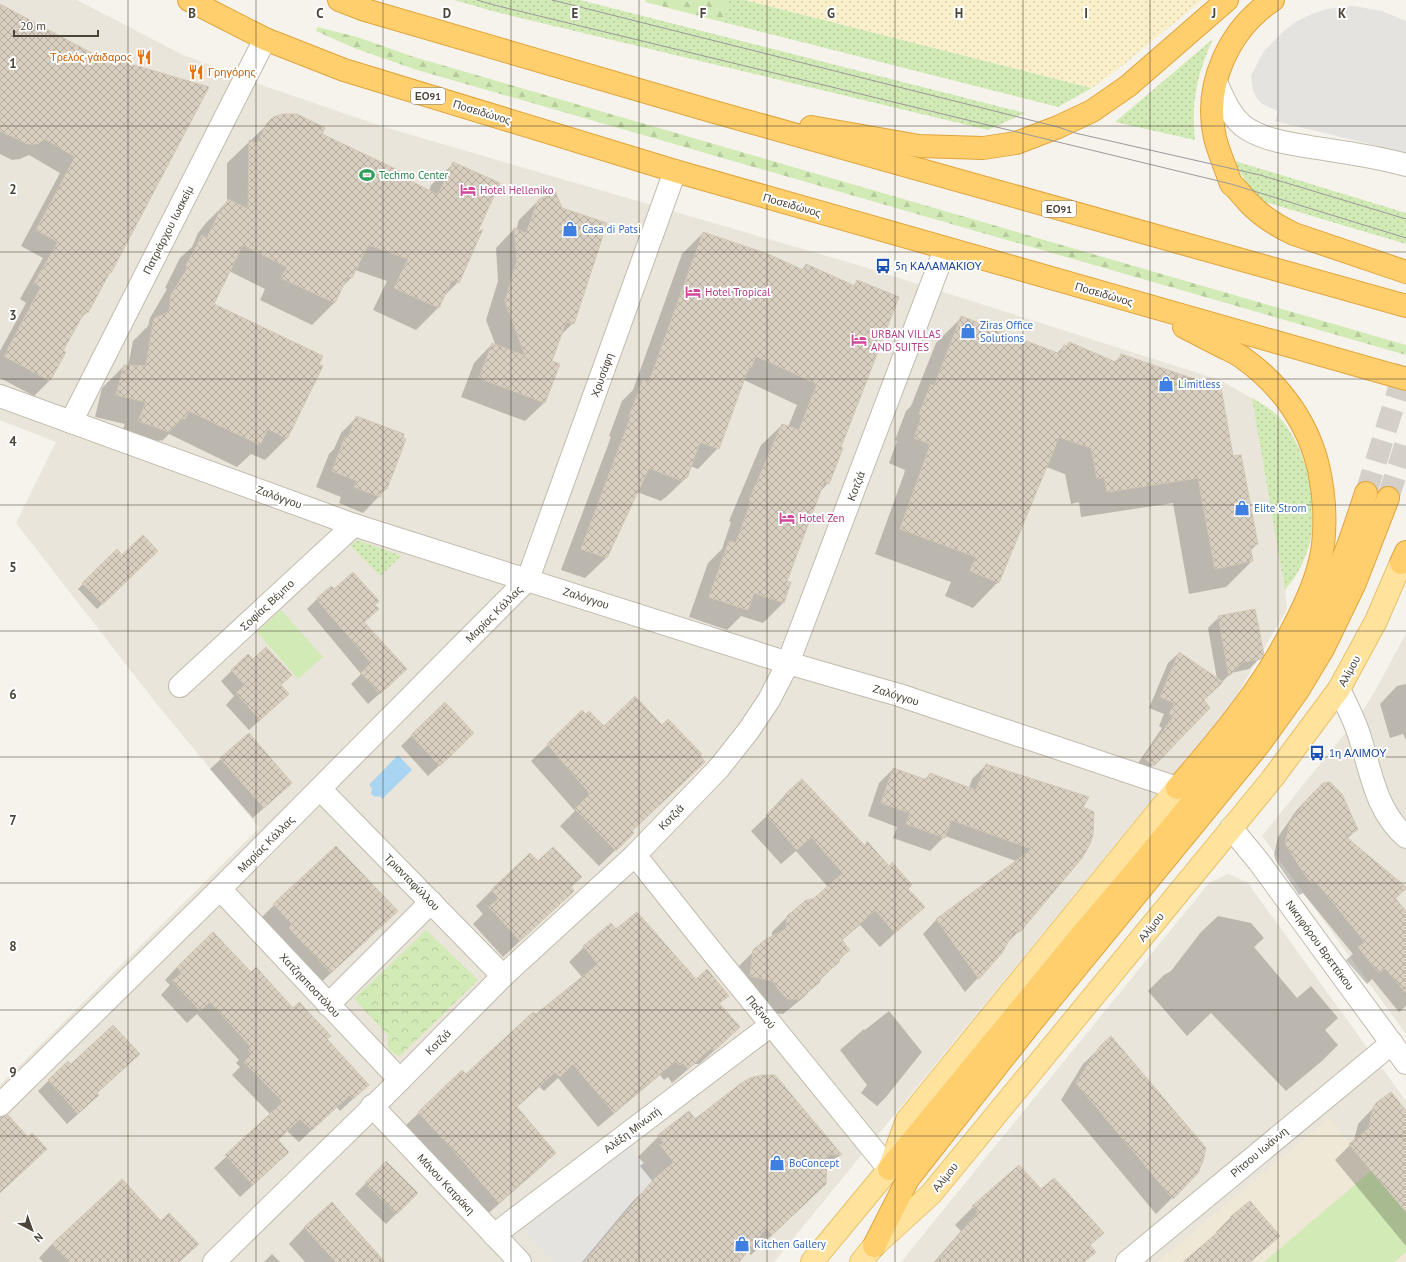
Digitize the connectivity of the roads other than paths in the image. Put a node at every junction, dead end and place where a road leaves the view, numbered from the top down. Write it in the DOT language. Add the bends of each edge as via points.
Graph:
graph roads {
  1 [pos="189,0"];
  2 [pos="339,0"];
  3 [pos="1227,0"];
  4 [pos="1273,0"];
  5 [pos="265,39"];
  6 [pos="1216,82"];
  7 [pos="711,111"];
  8 [pos="1406,165"];
  9 [pos="675,171"];
  10 [pos="945,249"];
  11 [pos="1406,272"];
  12 [pos="1142,305"];
  13 [pos="1406,306"];
  14 [pos="1406,380"];
  15 [pos="0,396"];
  16 [pos="71,422"];
  17 [pos="1366,493"];
  18 [pos="1388,498"];
  19 [pos="354,525"];
  20 [pos="1404,560"];
  21 [pos="528,579"];
  22 [pos="788,663"];
  23 [pos="180,686"];
  24 [pos="1339,689"];
  25 [pos="1177,788"];
  26 [pos="320,789"];
  27 [pos="1231,828"];
  28 [pos="1406,837"];
  29 [pos="635,855"];
  30 [pos="220,890"];
  31 [pos="431,902"];
  32 [pos="503,976"];
  33 [pos="328,1005"];
  34 [pos="771,1025"];
  35 [pos="1392,1043"];
  36 [pos="1406,1063"];
  37 [pos="400,1080"];
  38 [pos="0,1104"];
  39 [pos="372,1106"];
  40 [pos="889,1168"];
  41 [pos="494,1235"];
  42 [pos="874,1246"];
  43 [pos="214,1262"];
  44 [pos="520,1262"];
  45 [pos="812,1262"];
  46 [pos="861,1262"];
  47 [pos="1126,1262"];
  1 -- 5 [label="highway, Ποσειδώνος / ΕΟ91"];
  2 -- 7 [label="highway, ΕΟ91" via="365,10"];
  3 -- 7 [label="highway" via="1128,86 1092,112 1016,143 983,148 919,146"];
  4 -- 6 [label="highway" via="1239,32 1221,64"];
  5 -- 9 [label="highway, Ποσειδώνος / ΕΟ91" via="344,70"];
  5 -- 16 [label="street, Πατριάρχου Ιωακείμ"];
  6 -- 8 [label="street" via="1233,115 1245,128 1267,138"];
  6 -- 11 [label="highway" via="1212,119 1215,138 1231,184 1248,203 1277,226 1294,234"];
  7 -- 13 [label="highway, ΕΟ91"];
  9 -- 10 [label="highway, Ποσειδώνος / ΕΟ91"];
  9 -- 21 [label="street, Χρυσάφη"];
  10 -- 12 [label="highway, Ποσειδώνος / ΕΟ91"];
  10 -- 22 [label="street, Κοτζιά"];
  12 -- 14 [label="highway, Ποσειδώνος / ΕΟ91"];
  12 -- 25 [label="highway" via="1242,356 1278,389 1293,409 1310,441 1320,477 1324,509 1321,557 1308,596 1294,626 1276,660 1250,699 1224,734"];
  15 -- 16 [label="street, Ζαλόγγου"];
  16 -- 19 [label="street, Ζαλόγγου"];
  17 -- 40 [label="highway" via="1334,582 1290,672 1266,709 1180,817"];
  18 -- 42 [label="highway" via="1355,583 1323,649 1297,692 1258,746 1031,1023 908,1179"];
  19 -- 21 [label="street, Ζαλόγγου"];
  19 -- 23 [label="street, Σοφίας Βέμπο"];
  20 -- 24 [label="main road, Αλίμου" via="1376,621"];
  21 -- 22 [label="street, Ζαλόγγου"];
  21 -- 26 [label="street, Μαρίας Κάλλας"];
  22 -- 25 [label="street, Ζαλόγγου" via="899,695"];
  22 -- 29 [label="street, Κοτζιά" via="769,700 719,768"];
  24 -- 27 [label="main road, Αλίμου"];
  24 -- 28 [label="street" via="1357,729 1384,810"];
  25 -- 40 [label="main road" via="907,1120"];
  26 -- 30 [label="street, Μαρίας Κάλλας"];
  26 -- 31 [label="street, Τριανταφύλλου"];
  27 -- 35 [label="street, Νικηφόρου Βρεττάκου" via="1259,862"];
  27 -- 42 [label="main road, Αλίμου" via="931,1194"];
  29 -- 32 [label="street, Κοτζιά"];
  29 -- 34 [label="street, Παξινού"];
  30 -- 33 [label="street, Χατζηαποστόλου"];
  30 -- 38 [label="street, Μαρίας Κάλλας"];
  31 -- 32 [label="street, Τριανταφύλλου"];
  31 -- 33 [label="street"];
  32 -- 37 [label="street, Κοτζιά"];
  33 -- 37 [label="street, Χατζηαποστόλου"];
  34 -- 40 [label="street, Παξινού"];
  34 -- 41 [label="street, Αλέξη Μινωτή"];
  35 -- 36 [label="street, Νικηφόρου Βρεττάκου"];
  35 -- 47 [label="street, Ρίτσου Ιωάννη"];
  37 -- 39 [label="street, Κοτζιά"];
  39 -- 41 [label="street, Μάνου Κατράκη"];
  39 -- 43 [label="street, Κοτζιά"];
  40 -- 45 [label="main road"];
  41 -- 44 [label="street, Μάνου Κατράκη"];
  42 -- 46 [label="main road, Αλίμου"];
}
